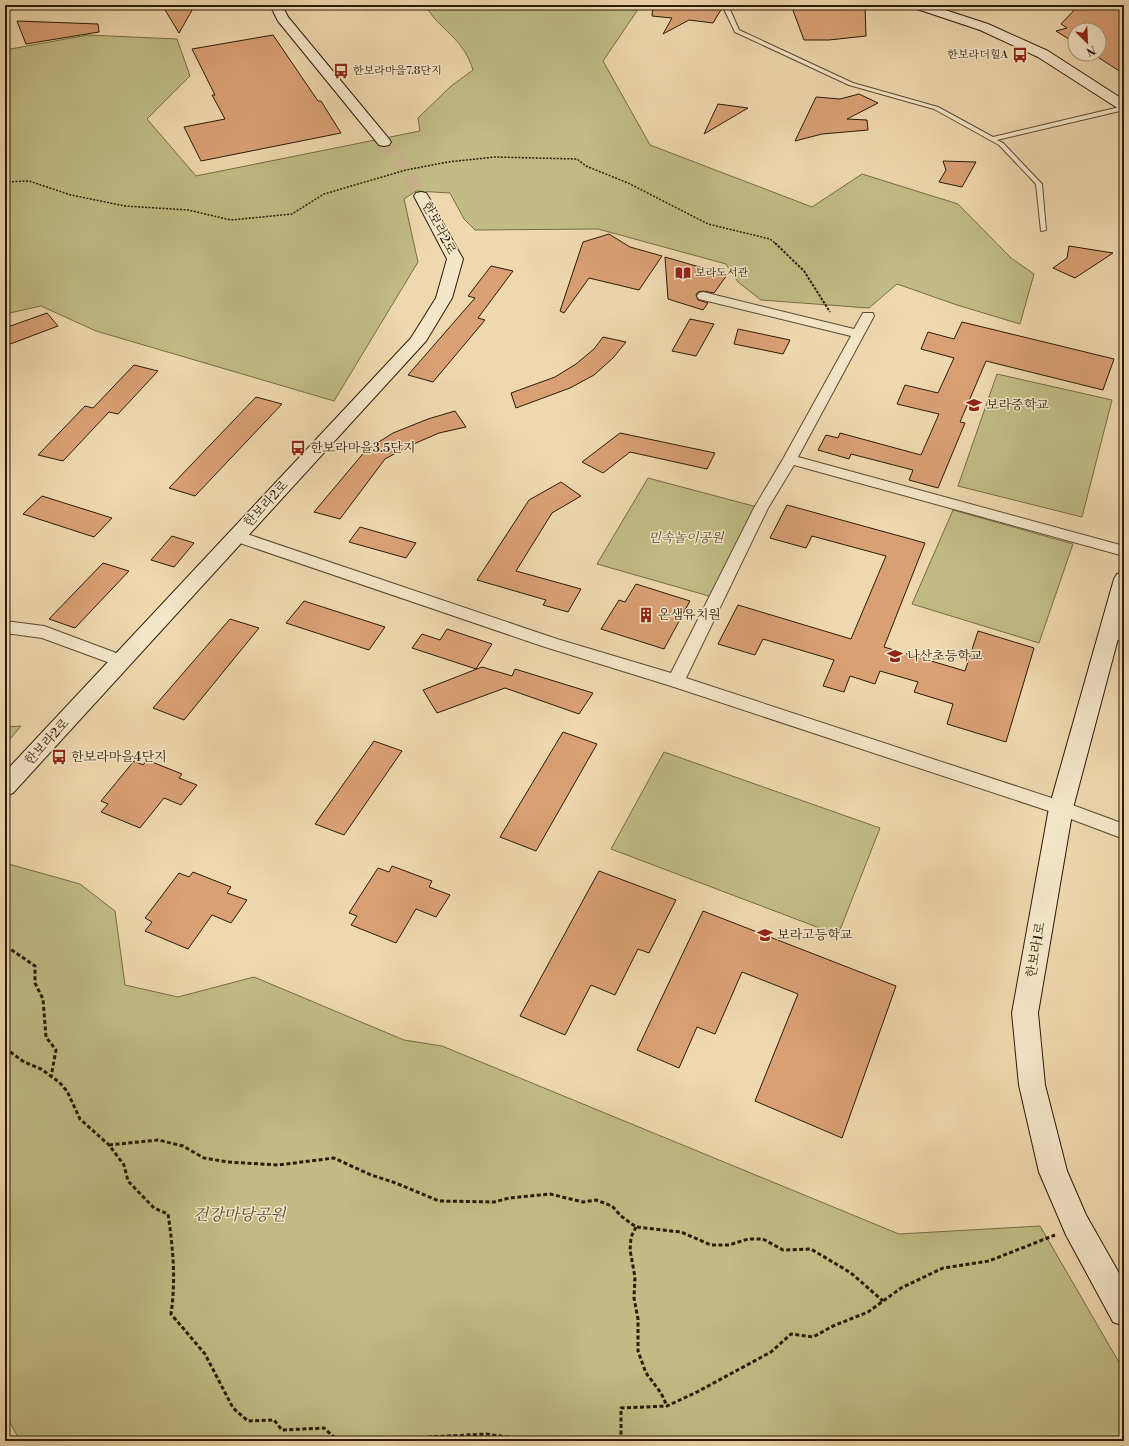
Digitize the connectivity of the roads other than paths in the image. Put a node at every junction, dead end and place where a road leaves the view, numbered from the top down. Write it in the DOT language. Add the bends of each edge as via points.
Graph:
graph roads {
  1 [pos="276,5"];
  2 [pos="725,5"];
  3 [pos="918,5"];
  4 [pos="1124,107"];
  5 [pos="992,139"];
  6 [pos="384,142"];
  7 [pos="421,196"];
  8 [pos="1043,230"];
  9 [pos="703,296"];
  10 [pos="868,316"];
  11 [pos="858,334"];
  12 [pos="790,459"];
  13 [pos="236,536"];
  14 [pos="1124,551"];
  15 [pos="1124,579"];
  16 [pos="5,627"];
  17 [pos="1116,634"];
  18 [pos="121,661"];
  19 [pos="676,681"];
  20 [pos="5,787"];
  21 [pos="1061,808"];
  22 [pos="1124,832"];
  23 [pos="1124,1311"];
  1 -- 6 [label="street" via="282,18"];
  2 -- 5 [label="lane" via="737,31 851,84 936,108"];
  3 -- 4 [label="street" via="984,27 1043,54"];
  4 -- 5 [label="lane"];
  5 -- 8 [label="lane" via="1001,144 1039,184"];
  7 -- 13 [label="street, 한보라2로" via="455,259 444,298 418,341"];
  9 -- 11 [label="street"];
  10 -- 11 [label="street"];
  11 -- 12 [label="street"];
  12 -- 14 [label="street"];
  12 -- 19 [label="street" via="761,508"];
  13 -- 18 [label="street, 한보라2로"];
  13 -- 19 [label="street" via="551,643"];
  15 -- 17 [label="street, 한보라1로"];
  16 -- 18 [label="street" via="44,632"];
  17 -- 21 [label="street, 한보라1로" via="1092,698"];
  18 -- 20 [label="street, 한보라2로"];
  19 -- 21 [label="street"];
  21 -- 22 [label="street"];
  21 -- 23 [label="street, 한보라1로" via="1025,1013 1032,1085 1053,1172 1076,1225"];
}
